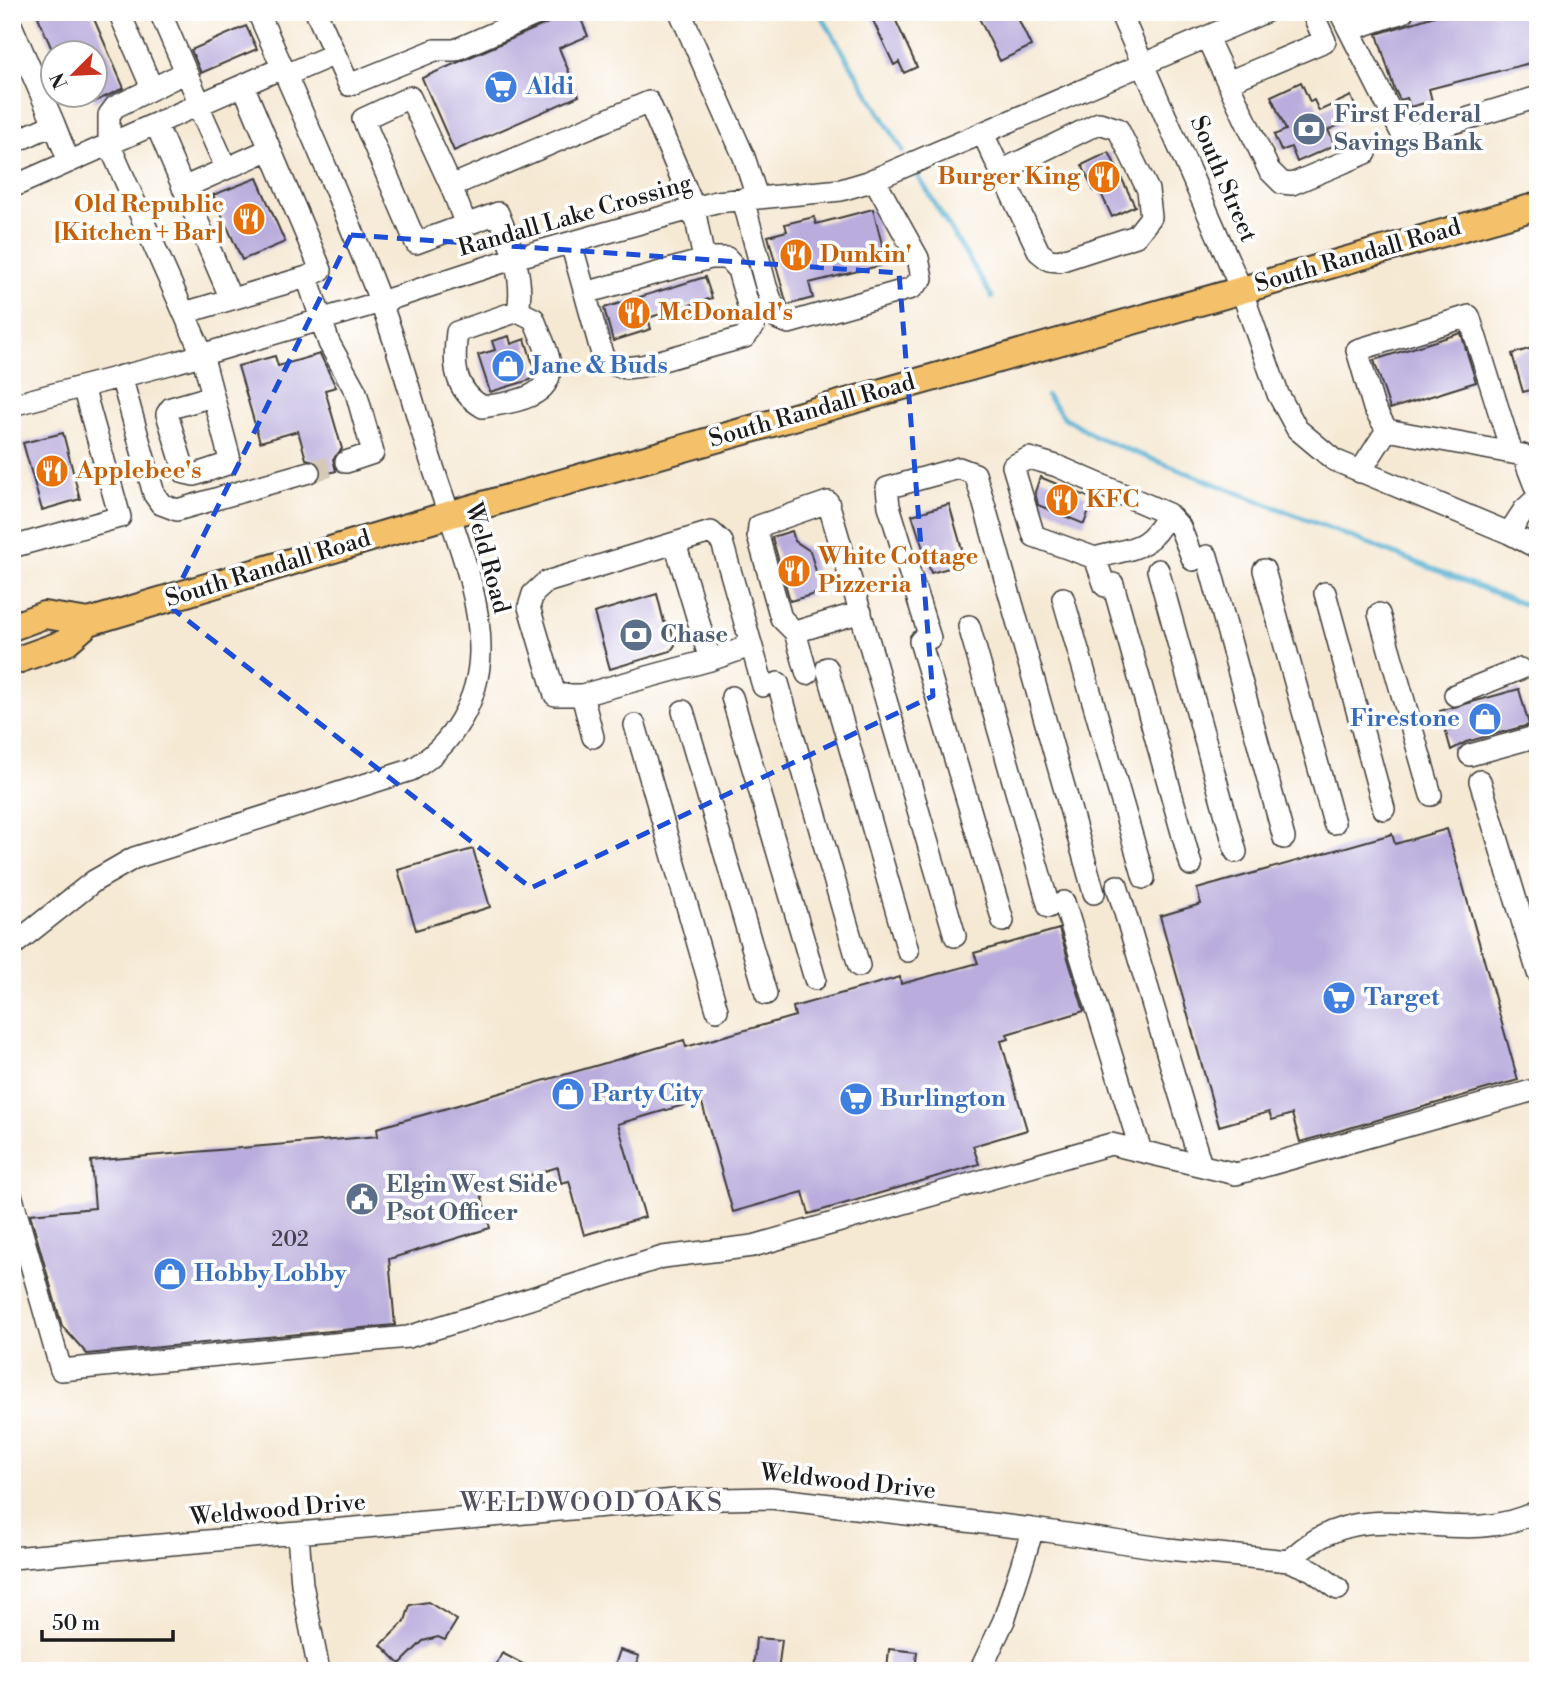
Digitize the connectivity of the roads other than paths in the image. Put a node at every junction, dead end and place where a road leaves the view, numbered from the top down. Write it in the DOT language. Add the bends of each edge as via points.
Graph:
graph roads {
  1 [pos="119,12"];
  2 [pos="160,12"];
  3 [pos="258,12"];
  4 [pos="316,12"];
  5 [pos="542,12"];
  6 [pos="680,12"];
  7 [pos="1120,12"];
  8 [pos="1265,12"];
  9 [pos="1312,12"];
  10 [pos="1403,12"];
  11 [pos="1345,21"];
  12 [pos="12,27"];
  13 [pos="1208,38"];
  14 [pos="335,54"];
  15 [pos="1146,65"];
  16 [pos="284,71"];
  17 [pos="186,72"];
  18 [pos="1228,82"];
  19 [pos="243,85"];
  20 [pos="152,88"];
  21 [pos="1538,97"];
  22 [pos="199,104"];
  23 [pos="54,124"];
  24 [pos="156,124"];
  25 [pos="983,134"];
  26 [pos="12,143"];
  27 [pos="109,144"];
  28 [pos="270,149"];
  29 [pos="1366,153"];
  30 [pos="69,162"];
  31 [pos="226,169"];
  32 [pos="1001,171"];
  33 [pos="874,179"];
  34 [pos="451,186"];
  35 [pos="12,187"];
  36 [pos="183,187"];
  37 [pos="750,198"];
  38 [pos="1538,206"];
  39 [pos="694,208"];
  40 [pos="467,225"];
  41 [pos="571,243"];
  42 [pos="515,258"];
  43 [pos="704,260"];
  44 [pos="307,277"];
  45 [pos="1241,289"];
  46 [pos="585,293"];
  47 [pos="231,299"];
  48 [pos="381,302"];
  49 [pos="518,310"];
  50 [pos="184,313"];
  51 [pos="323,319"];
  52 [pos="202,354"];
  53 [pos="121,376"];
  54 [pos="83,387"];
  55 [pos="213,396"];
  56 [pos="12,405"];
  57 [pos="1387,430"];
  58 [pos="1512,453"];
  59 [pos="346,462"];
  60 [pos="309,472"];
  61 [pos="1360,472"];
  62 [pos="1538,495"];
  63 [pos="1168,514"];
  64 [pos="448,515"];
  65 [pos="1509,533"];
  66 [pos="14,541"];
  67 [pos="675,544"];
  68 [pos="1538,548"];
  69 [pos="1095,558"];
  70 [pos="1158,570"];
  71 [pos="1265,570"];
  72 [pos="1325,593"];
  73 [pos="1063,598"];
  74 [pos="861,612"];
  75 [pos="1379,614"];
  76 [pos="89,622"];
  77 [pos="969,626"];
  78 [pos="12,627"];
  79 [pos="795,632"];
  80 [pos="750,641"];
  81 [pos="710,660"];
  82 [pos="12,662"];
  83 [pos="827,668"];
  84 [pos="1520,669"];
  85 [pos="807,674"];
  86 [pos="582,695"];
  87 [pos="1455,695"];
  88 [pos="732,697"];
  89 [pos="683,711"];
  90 [pos="635,725"];
  91 [pos="1538,736"];
  92 [pos="593,737"];
  93 [pos="1470,755"];
  94 [pos="1480,781"];
  95 [pos="1431,795"];
  96 [pos="1384,808"];
  97 [pos="1334,823"];
  98 [pos="1284,838"];
  99 [pos="1236,852"];
  100 [pos="1191,865"];
  101 [pos="1144,878"];
  102 [pos="1116,886"];
  103 [pos="1094,893"];
  104 [pos="1003,921"];
  105 [pos="956,936"];
  106 [pos="12,946"];
  107 [pos="908,951"];
  108 [pos="859,966"];
  109 [pos="1538,973"];
  110 [pos="815,979"];
  111 [pos="766,994"];
  112 [pos="717,1010"];
  113 [pos="1538,1089"];
  114 [pos="1141,1151"];
  115 [pos="1201,1166"];
  116 [pos="12,1198"];
  117 [pos="1538,1511"];
  118 [pos="1033,1529"];
  119 [pos="298,1535"];
  120 [pos="12,1558"];
  121 [pos="1289,1561"];
  122 [pos="1338,1589"];
  123 [pos="319,1671"];
  124 [pos="980,1671"];
  1 -- 20 [label="street"];
  2 -- 17 [label="street"];
  3 -- 16 [label="street, Weld Road"];
  4 -- 14 [label="street"];
  5 -- 14 [label="street" via="455,50 435,50 349,85"];
  6 -- 37 [label="street" via="744,157"];
  7 -- 15 [label="street, South Street"];
  8 -- 13 [label="street, Randall Lake Crossing"];
  9 -- 18 [label="street" via="1325,41"];
  10 -- 11 [label="street"];
  11 -- 21 [label="street" via="1402,134 1420,133"];
  12 -- 23 [label="street"];
  13 -- 15 [label="street, Randall Lake Crossing"];
  13 -- 18 [label="street"];
  14 -- 16 [label="street"];
  15 -- 25 [label="street, Randall Lake Crossing"];
  15 -- 45 [label="street, South Street"];
  16 -- 19 [label="street"];
  16 -- 48 [label="street, Weld Road"];
  17 -- 20 [label="street"];
  17 -- 22 [label="street"];
  18 -- 29 [label="street" via="1269,170 1282,183 1292,184"];
  19 -- 22 [label="street"];
  19 -- 28 [label="street"];
  20 -- 27 [label="street" via="110,112"];
  22 -- 24 [label="street"];
  22 -- 31 [label="street"];
  23 -- 26 [label="street"];
  23 -- 30 [label="street"];
  24 -- 27 [label="street"];
  24 -- 36 [label="street"];
  25 -- 32 [label="street"];
  25 -- 33 [label="street, Randall Lake Crossing"];
  27 -- 30 [label="street"];
  27 -- 50 [label="street"];
  28 -- 31 [label="street"];
  28 -- 44 [label="street" via="321,270"];
  30 -- 35 [label="street"];
  31 -- 36 [label="street"];
  32 -- 32 [label="street" via="1039,252 1049,260 1059,261 1136,236 1152,217 1148,190 1118,129 1099,123"];
  33 -- 37 [label="street, Randall Lake Crossing" via="841,190"];
  33 -- 37 [label="street" via="918,258 922,278 912,288 789,323 778,319 766,286"];
  34 -- 39 [label="street" via="649,102"];
  34 -- 40 [label="street"];
  34 -- 40 [label="street" via="410,97 363,119 416,243"];
  36 -- 47 [label="street"];
  37 -- 39 [label="street, Randall Lake Crossing"];
  38 -- 45 [label="main road, South Randall Road"];
  39 -- 41 [label="street, Randall Lake Crossing"];
  39 -- 43 [label="street"];
  40 -- 42 [label="street" via="498,213"];
  41 -- 42 [label="street, Randall Lake Crossing"];
  41 -- 46 [label="street"];
  42 -- 48 [label="street, Randall Lake Crossing"];
  42 -- 49 [label="street" via="521,296"];
  43 -- 46 [label="street"];
  43 -- 46 [label="street" via="727,258 738,270 754,326 745,337 625,368 607,363"];
  44 -- 47 [label="street"];
  44 -- 51 [label="street"];
  45 -- 61 [label="street, South Street" via="1292,421 1323,454"];
  45 -- 64 [label="main road, South Randall Road"];
  47 -- 50 [label="street"];
  48 -- 51 [label="street, Randall Lake Crossing"];
  48 -- 64 [label="street, Weld Road"];
  49 -- 49 [label="street" via="534,319 550,367 547,382 536,393 483,407 467,398 453,362 457,332"];
  50 -- 52 [label="street"];
  51 -- 52 [label="street, Randall Lake Crossing"];
  51 -- 59 [label="street" via="329,343 356,393 373,453"];
  52 -- 53 [label="street, Randall Lake Crossing"];
  52 -- 55 [label="street"];
  53 -- 54 [label="street, Randall Lake Crossing"];
  53 -- 60 [label="street" via="154,494 161,504 177,510"];
  54 -- 56 [label="street, Randall Lake Crossing"];
  54 -- 66 [label="street" via="120,517"];
  57 -- 58 [label="street"];
  57 -- 58 [label="street" via="1374,408 1357,350 1469,316"];
  57 -- 61 [label="street"];
  58 -- 62 [label="street" via="1524,456"];
  61 -- 65 [label="street, South Street"];
  62 -- 65 [label="street"];
  63 -- 69 [label="street" via="1156,537 1147,543"];
  63 -- 69 [label="street" via="1057,466 1029,458 1013,466 1034,536"];
  63 -- 98 [label="street" via="1200,558"];
  64 -- 76 [label="main road, South Randall Road"];
  64 -- 106 [label="street, Weld Road" via="476,612 480,655 466,713 442,747 423,764 391,778 134,858 94,881"];
  65 -- 68 [label="street, South Street"];
  67 -- 80 [label="street" via="711,532 722,542"];
  67 -- 81 [label="street"];
  67 -- 86 [label="street" via="546,582 533,594 530,607 555,695"];
  69 -- 100 [label="street" via="1109,585"];
  70 -- 99 [label="street"];
  71 -- 97 [label="street"];
  72 -- 96 [label="street"];
  73 -- 101 [label="street"];
  74 -- 79 [label="street"];
  74 -- 79 [label="street" via="828,502 759,526 758,537 782,618"];
  74 -- 105 [label="street"];
  75 -- 95 [label="street"];
  76 -- 78 [label="main road, South Randall Road" via="44,615"];
  76 -- 82 [label="main road, South Randall Road" via="65,643"];
  77 -- 114 [label="street"];
  79 -- 85 [label="street"];
  80 -- 81 [label="street"];
  80 -- 108 [label="street" via="771,685"];
  81 -- 86 [label="street"];
  83 -- 107 [label="street"];
  84 -- 87 [label="street"];
  86 -- 92 [label="street"];
  88 -- 110 [label="street"];
  89 -- 111 [label="street"];
  90 -- 112 [label="street"];
  91 -- 93 [label="street"];
  94 -- 109 [label="street"];
  102 -- 115 [label="street"];
  103 -- 104 [label="street" via="975,474 959,468 887,488"];
  113 -- 115 [label="street" via="1236,1174"];
  114 -- 115 [label="street"];
  114 -- 116 [label="street" via="1111,1144 753,1247 663,1257 408,1338 61,1370"];
  117 -- 121 [label="street" via="1497,1526 1474,1528 1379,1520 1351,1525 1308,1542"];
  118 -- 119 [label="street, Weldwood Drive" via="771,1498 730,1498"];
  118 -- 121 [label="street, Weldwood Drive"];
  118 -- 124 [label="street" via="1004,1620"];
  119 -- 120 [label="street, Weldwood Drive"];
  119 -- 123 [label="street" via="302,1584"];
  121 -- 122 [label="street" via="1312,1570"];
}
